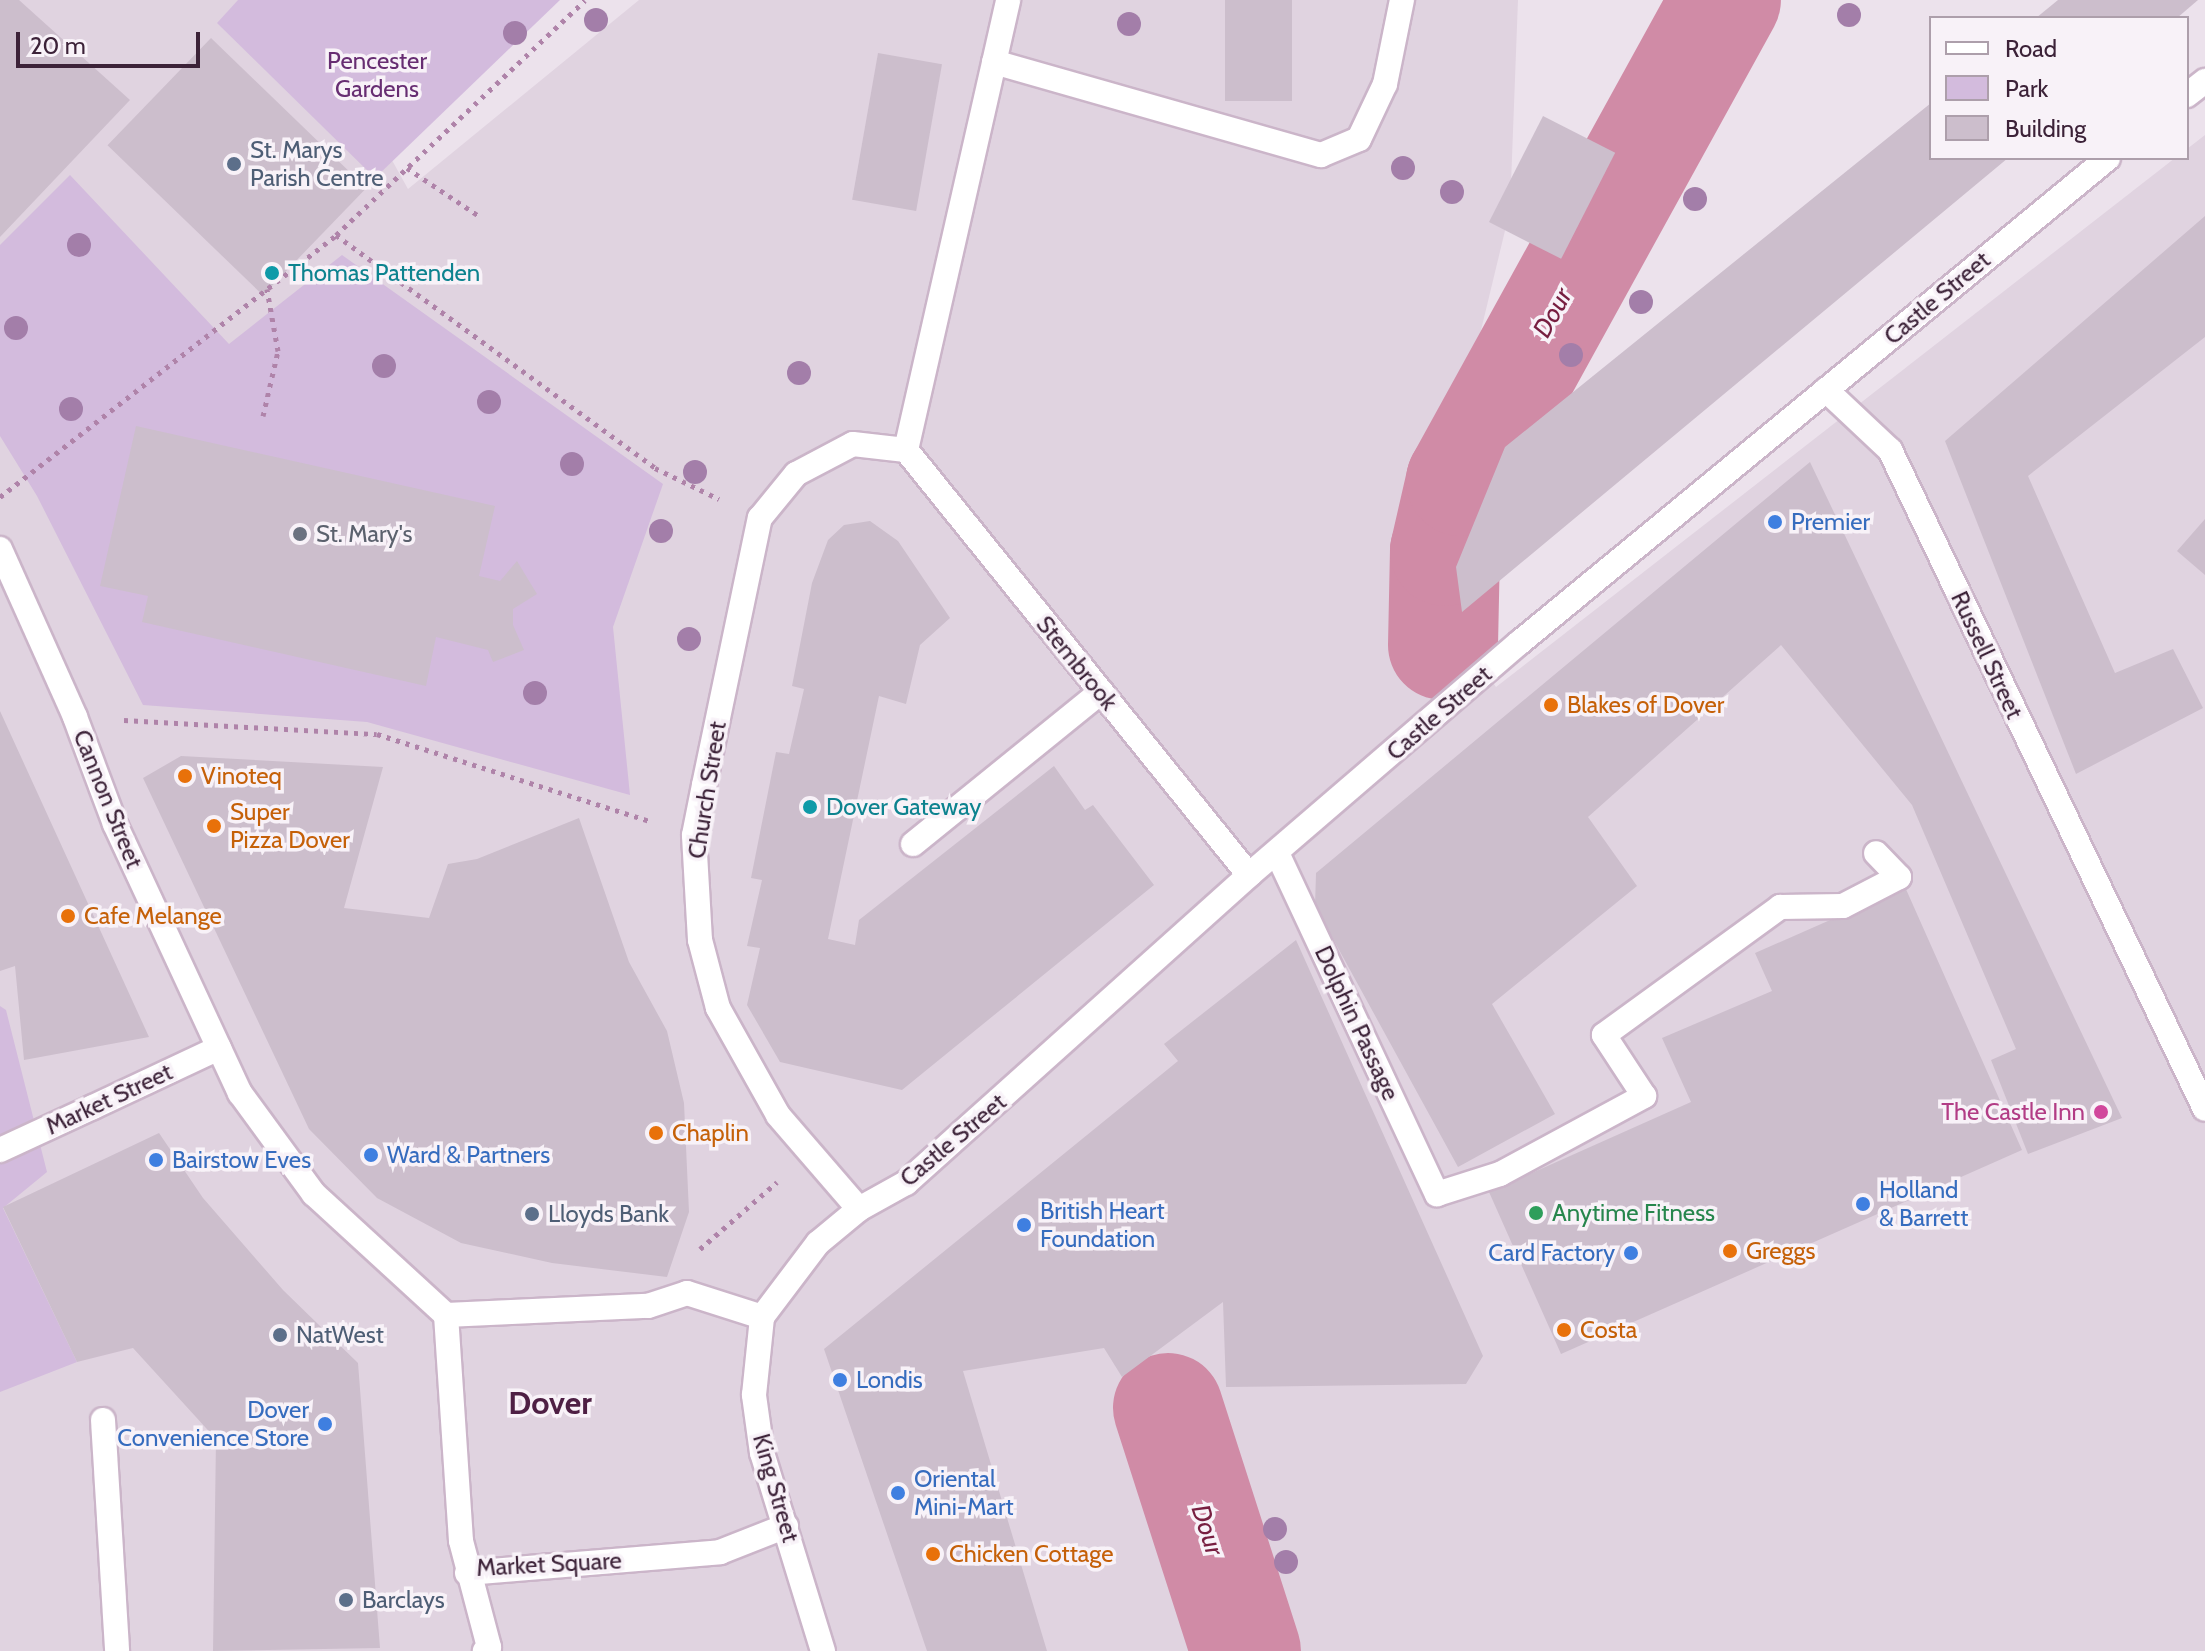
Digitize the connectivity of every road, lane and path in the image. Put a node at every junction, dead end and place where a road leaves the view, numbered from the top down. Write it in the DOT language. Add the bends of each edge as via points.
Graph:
graph roads {
  1 [pos="585,0"];
  2 [pos="1008,0"];
  3 [pos="1402,0"];
  4 [pos="994,62"];
  5 [pos="2205,81"];
  6 [pos="2189,93"];
  7 [pos="2106,160"];
  8 [pos="407,168"];
  9 [pos="479,216"];
  10 [pos="336,235"];
  11 [pos="267,289"];
  12 [pos="1826,390"];
  13 [pos="263,416"];
  14 [pos="906,450"];
  15 [pos="0,497"];
  16 [pos="760,518"];
  17 [pos="0,549"];
  18 [pos="1101,692"];
  19 [pos="75,717"];
  20 [pos="694,835"];
  21 [pos="913,844"];
  22 [pos="1277,853"];
  23 [pos="1876,853"];
  24 [pos="1249,875"];
  25 [pos="219,1048"];
  26 [pos="2205,1109"];
  27 [pos="0,1150"];
  28 [pos="807,1155"];
  29 [pos="859,1209"];
  30 [pos="693,1255"];
  31 [pos="786,1282"];
  32 [pos="446,1315"];
  33 [pos="762,1317"];
  34 [pos="103,1420"];
  35 [pos="786,1526"];
  36 [pos="467,1573"];
  37 [pos="117,1651"];
  38 [pos="485,1651"];
  39 [pos="823,1651"];
  1 -- 8 [label="path"];
  2 -- 4 [label="street"];
  3 -- 4 [label="street" via="1385,84 1359,139 1321,155"];
  4 -- 14 [label="street"];
  5 -- 6 [label="street"];
  7 -- 12 [label="street, Castle Street"];
  8 -- 9 [label="path"];
  8 -- 10 [label="path"];
  10 -- 11 [label="path"];
  10 -- 16 [label="path" via="655,468"];
  11 -- 13 [label="path" via="278,351"];
  11 -- 15 [label="path"];
  12 -- 22 [label="street, Castle Street" via="1519,643"];
  12 -- 26 [label="street, Russell Street" via="1890,450"];
  14 -- 16 [label="street" via="853,444 796,474"];
  14 -- 18 [label="street, Stembrook"];
  16 -- 20 [label="street, Church Street"];
  17 -- 19 [label="street, Cannon Street"];
  18 -- 21 [label="street"];
  18 -- 24 [label="street, Stembrook"];
  19 -- 20 [label="path" via="377,734"];
  19 -- 25 [label="street, Cannon Street" via="115,824"];
  20 -- 28 [label="street, Church Street" via="700,940 718,1008 778,1115"];
  22 -- 23 [label="street, Dolphin Passage" via="1437,1194 1500,1174 1644,1096 1604,1035 1780,907 1843,906 1899,877"];
  22 -- 24 [label="street, Castle Street"];
  24 -- 29 [label="street, Castle Street" via="982,1118 906,1183"];
  25 -- 27 [label="street, Market Street"];
  25 -- 32 [label="street" via="240,1093 314,1194"];
  28 -- 29 [label="street, Church Street"];
  28 -- 30 [label="path"];
  29 -- 31 [label="street, Castle Street" via="818,1243"];
  31 -- 33 [label="street, King Street"];
  32 -- 33 [label="street" via="648,1306 687,1293"];
  32 -- 36 [label="street, Market Square"];
  33 -- 35 [label="street, King Street" via="754,1395 762,1453"];
  34 -- 37 [label="street"];
  35 -- 36 [label="street, Market Square" via="720,1552"];
  35 -- 39 [label="street, King Street"];
  36 -- 38 [label="street" via="489,1647"];
}
